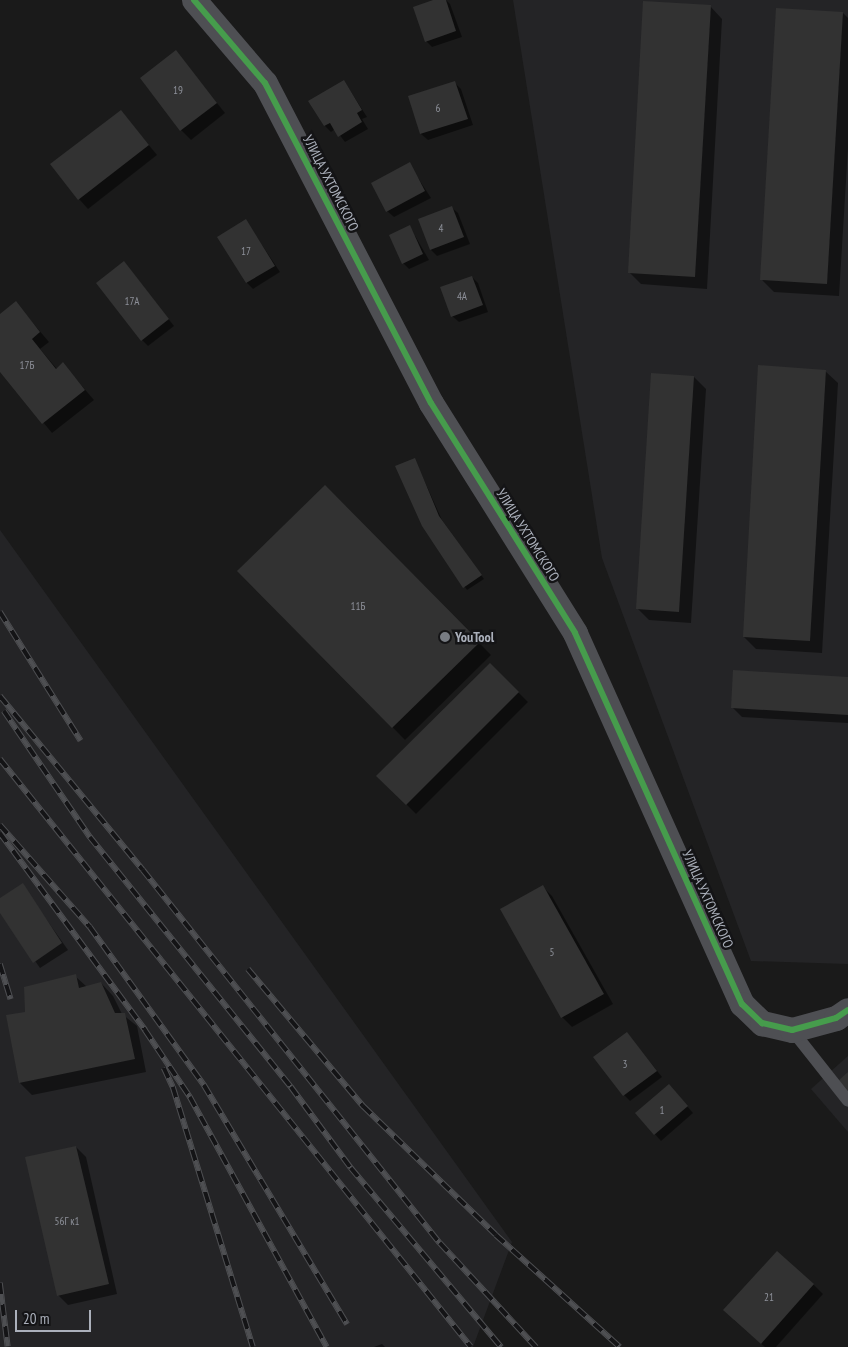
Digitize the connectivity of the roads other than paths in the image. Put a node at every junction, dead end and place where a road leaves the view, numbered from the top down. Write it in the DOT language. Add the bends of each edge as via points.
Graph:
graph roads {
  1 [pos="194,0"];
  2 [pos="848,1010"];
  3 [pos="792,1030"];
  4 [pos="848,1101"];
  1 -- 3 [label="street, УЛИЦА УХТОМСКОГО" via="265,83 431,403 575,634 742,1004 762,1023"];
  2 -- 3 [label="street, УЛИЦА УХТОМСКОГО" via="836,1018"];
  3 -- 4 [label="lane"];
}
